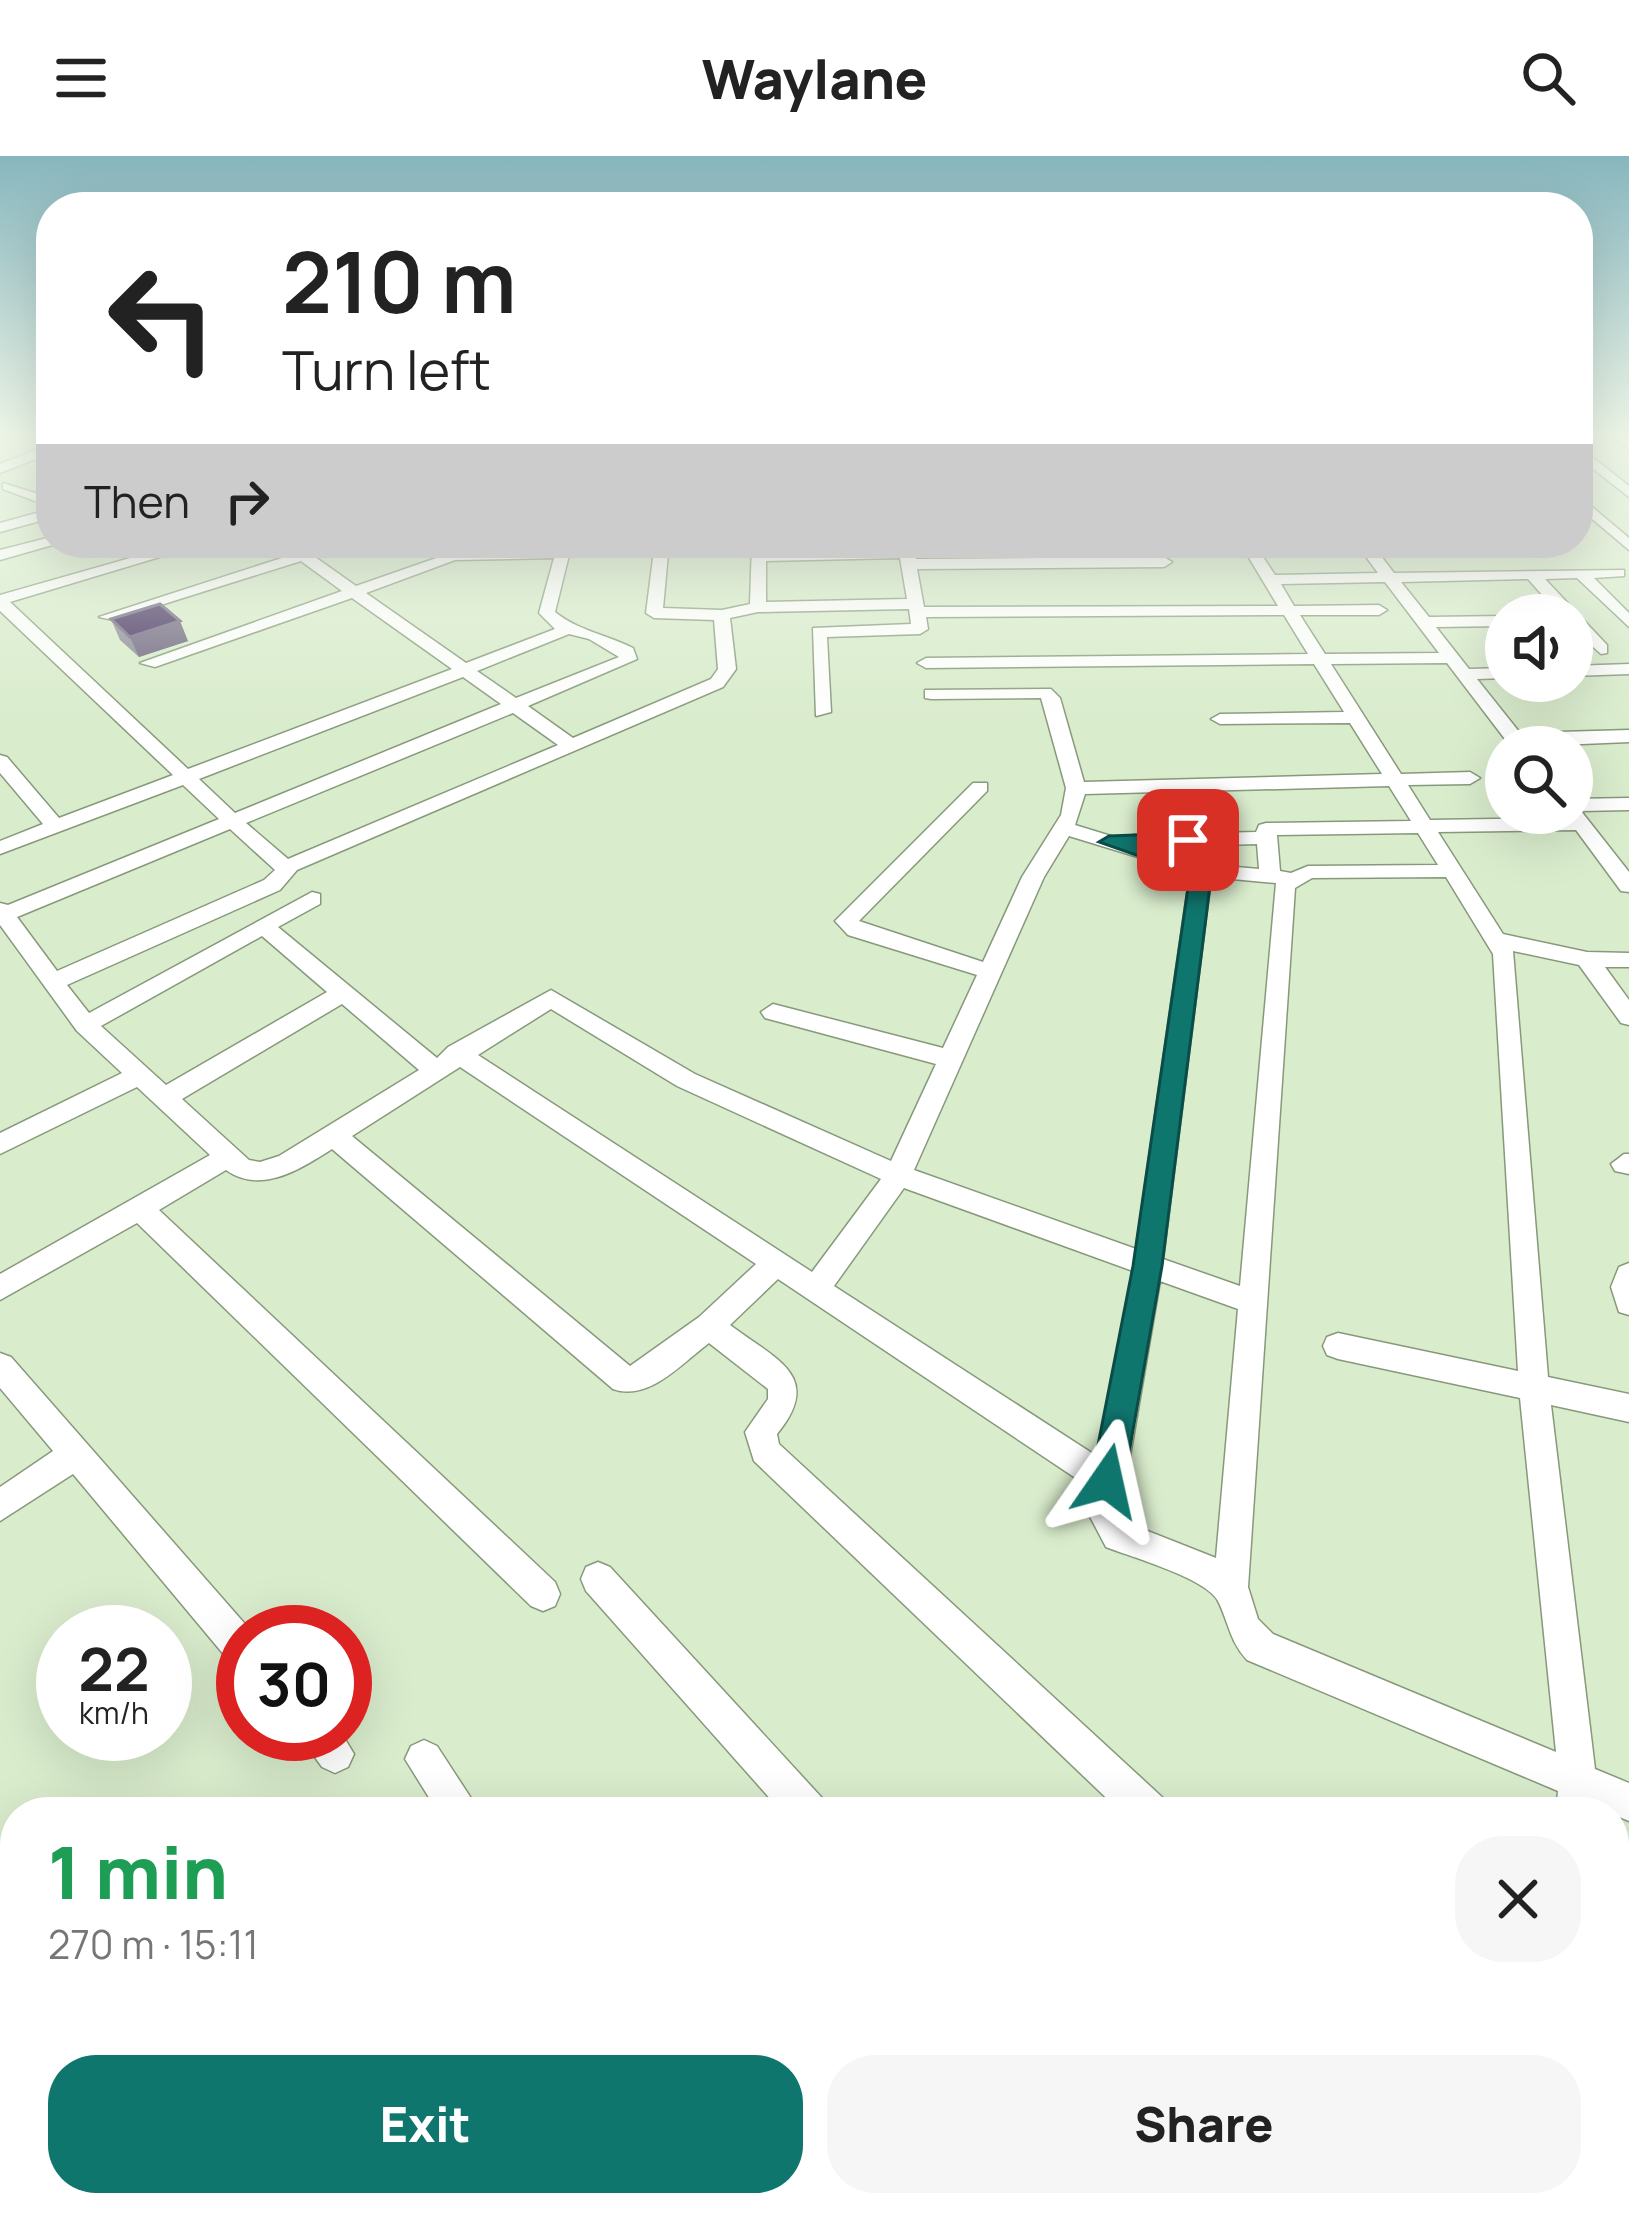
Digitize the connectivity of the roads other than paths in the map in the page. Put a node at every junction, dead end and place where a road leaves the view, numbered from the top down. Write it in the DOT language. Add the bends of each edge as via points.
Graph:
graph roads {
  1 [pos="36,546"];
  2 [pos="0,555"];
  3 [pos="145,558"];
  4 [pos="297,558"];
  5 [pos="307,558"];
  6 [pos="435,558"];
  7 [pos="561,558"];
  8 [pos="660,558"];
  9 [pos="758,558"];
  10 [pos="908,558"];
  11 [pos="1036,558"];
  12 [pos="1256,558"];
  13 [pos="1374,558"];
  14 [pos="1164,562"];
  15 [pos="1580,573"];
  16 [pos="1619,573"];
  17 [pos="1532,574"];
  18 [pos="1389,577"];
  19 [pos="1270,580"];
  20 [pos="357,592"];
  21 [pos="1551,594"];
  22 [pos="0,601"];
  23 [pos="758,607"];
  24 [pos="1289,610"];
  25 [pos="1379,610"];
  26 [pos="722,615"];
  27 [pos="918,615"];
  28 [pos="107,616"];
  29 [pos="1485,621"];
  30 [pos="1424,622"];
  31 [pos="1629,622"];
  32 [pos="565,628"];
  33 [pos="1593,640"];
  34 [pos="1601,649"];
  35 [pos="1321,660"];
  36 [pos="148,663"];
  37 [pos="926,663"];
  38 [pos="1458,666"];
  39 [pos="464,668"];
  40 [pos="1629,669"];
  41 [pos="1485,670"];
  42 [pos="1593,670"];
  43 [pos="516,706"];
  44 [pos="822,712"];
  45 [pos="1358,717"];
  46 [pos="1220,719"];
  47 [pos="1505,726"];
  48 [pos="1629,736"];
  49 [pos="1593,738"];
  50 [pos="569,744"];
  51 [pos="0,761"];
  52 [pos="189,777"];
  53 [pos="1470,778"];
  54 [pos="1399,782"];
  55 [pos="980,787"];
  56 [pos="1076,788"];
  57 [pos="1629,804"];
  58 [pos="1593,811"];
  59 [pos="235,820"];
  60 [pos="1485,823"];
  61 [pos="1062,827"];
  62 [pos="57,828"];
  63 [pos="1429,828"];
  64 [pos="1590,834"];
  65 [pos="1267,838"];
  66 [pos="1109,842"];
  67 [pos="0,848"];
  68 [pos="290,866"];
  69 [pos="1201,870"];
  70 [pos="1456,872"];
  71 [pos="1281,878"];
  72 [pos="1629,886"];
  73 [pos="312,899"];
  74 [pos="2,912"];
  75 [pos="263,926"];
  76 [pos="1500,941"];
  77 [pos="1587,959"];
  78 [pos="1629,960"];
  79 [pos="989,971"];
  80 [pos="52,982"];
  81 [pos="343,993"];
  82 [pos="773,1012"];
  83 [pos="1629,1018"];
  84 [pos="85,1025"];
  85 [pos="951,1059"];
  86 [pos="445,1061"];
  87 [pos="139,1076"];
  88 [pos="163,1099"];
  89 [pos="332,1134"];
  90 [pos="0,1144"];
  91 [pos="226,1158"];
  92 [pos="898,1175"];
  93 [pos="138,1207"];
  94 [pos="775,1265"];
  95 [pos="1148,1266"];
  96 [pos="1629,1275"];
  97 [pos="817,1287"];
  98 [pos="0,1288"];
  99 [pos="1251,1302"];
  100 [pos="1629,1303"];
  101 [pos="709,1326"];
  102 [pos="1338,1346"];
  103 [pos="0,1366"];
  104 [pos="1534,1389"];
  105 [pos="1629,1408"];
  106 [pos="73,1456"];
  107 [pos="1107,1481"];
  108 [pos="0,1507"];
  109 [pos="598,1580"];
  110 [pos="1231,1587"];
  111 [pos="543,1594"];
  112 [pos="216,1618"];
  113 [pos="424,1759"];
  114 [pos="451,1797"];
  115 [pos="794,1797"];
  116 [pos="1133,1797"];
  117 [pos="1577,1797"];
  1 -- 2 [label="street"];
  3 -- 22 [label="street"];
  4 -- 28 [label="street"];
  5 -- 20 [label="street"];
  6 -- 20 [label="street"];
  7 -- 32 [label="street" via="546,616"];
  8 -- 26 [label="street" via="654,613"];
  9 -- 23 [label="street"];
  10 -- 27 [label="street"];
  11 -- 14 [label="street"];
  12 -- 19 [label="street"];
  13 -- 18 [label="street"];
  15 -- 16 [label="street"];
  15 -- 17 [label="street"];
  15 -- 31 [label="street"];
  17 -- 18 [label="street"];
  17 -- 21 [label="street"];
  18 -- 19 [label="street"];
  18 -- 30 [label="street"];
  19 -- 24 [label="street"];
  20 -- 36 [label="street"];
  20 -- 39 [label="street"];
  22 -- 52 [label="street"];
  23 -- 26 [label="street"];
  23 -- 27 [label="street"];
  24 -- 25 [label="street"];
  24 -- 27 [label="street"];
  24 -- 35 [label="street"];
  26 -- 50 [label="street" via="727,669 717,683"];
  27 -- 37 [label="street"];
  27 -- 44 [label="street" via="819,632"];
  29 -- 30 [label="street"];
  30 -- 38 [label="street"];
  32 -- 39 [label="street"];
  32 -- 43 [label="street" via="624,649 628,659"];
  33 -- 34 [label="street"];
  35 -- 37 [label="street"];
  35 -- 38 [label="street"];
  35 -- 45 [label="street"];
  37 -- 56 [label="street" via="933,702 1045,693"];
  38 -- 41 [label="street"];
  38 -- 47 [label="street"];
  39 -- 43 [label="street"];
  39 -- 52 [label="street"];
  40 -- 42 [label="street"];
  43 -- 50 [label="street"];
  43 -- 59 [label="street"];
  45 -- 46 [label="street"];
  45 -- 54 [label="street"];
  48 -- 49 [label="street"];
  50 -- 68 [label="street"];
  51 -- 62 [label="street"];
  52 -- 59 [label="street"];
  52 -- 62 [label="street"];
  53 -- 54 [label="street"];
  54 -- 56 [label="street"];
  54 -- 63 [label="street"];
  55 -- 79 [label="street" via="846,922"];
  56 -- 61 [label="street"];
  57 -- 58 [label="street"];
  59 -- 68 [label="street" via="278,864"];
  59 -- 74 [label="street"];
  60 -- 63 [label="street"];
  61 -- 66 [label="street"];
  61 -- 79 [label="street"];
  62 -- 67 [label="street"];
  63 -- 65 [label="street" via="1266,829"];
  63 -- 70 [label="street"];
  64 -- 72 [label="street"];
  65 -- 66 [label="street"];
  65 -- 71 [label="street"];
  66 -- 69 [label="street"];
  68 -- 80 [label="street" via="272,885"];
  69 -- 71 [label="street"];
  69 -- 95 [label="street"];
  70 -- 71 [label="street" via="1333,870"];
  70 -- 76 [label="street"];
  71 -- 99 [label="street"];
  73 -- 75 [label="street"];
  74 -- 80 [label="street"];
  75 -- 81 [label="street"];
  75 -- 84 [label="street"];
  76 -- 77 [label="street"];
  76 -- 104 [label="street"];
  77 -- 78 [label="street"];
  77 -- 83 [label="street"];
  79 -- 85 [label="street"];
  80 -- 84 [label="street"];
  81 -- 86 [label="street"];
  81 -- 88 [label="street"];
  82 -- 85 [label="street"];
  84 -- 87 [label="street"];
  85 -- 92 [label="street"];
  86 -- 89 [label="street"];
  86 -- 92 [label="street" via="551,998 686,1080"];
  86 -- 94 [label="street"];
  87 -- 88 [label="street"];
  87 -- 90 [label="street"];
  88 -- 91 [label="street"];
  89 -- 91 [label="street" via="271,1171"];
  89 -- 101 [label="street" via="624,1380 638,1379"];
  91 -- 93 [label="street"];
  92 -- 95 [label="street"];
  92 -- 97 [label="street"];
  93 -- 98 [label="street"];
  93 -- 111 [label="street"];
  94 -- 97 [label="street"];
  94 -- 101 [label="street"];
  95 -- 99 [label="street"];
  95 -- 107 [label="street"];
  96 -- 100 [label="street"];
  97 -- 107 [label="street"];
  99 -- 110 [label="street"];
  101 -- 116 [label="street" via="786,1390 761,1432 765,1450"];
  102 -- 104 [label="street"];
  103 -- 106 [label="street"];
  104 -- 105 [label="street"];
  104 -- 117 [label="street"];
  106 -- 108 [label="street"];
  106 -- 112 [label="street"];
  107 -- 110 [label="street" via="1106,1521 1118,1536"];
  109 -- 115 [label="street"];
  110 -- 117 [label="street" via="1244,1630 1260,1647"];
  113 -- 114 [label="street"];
}
